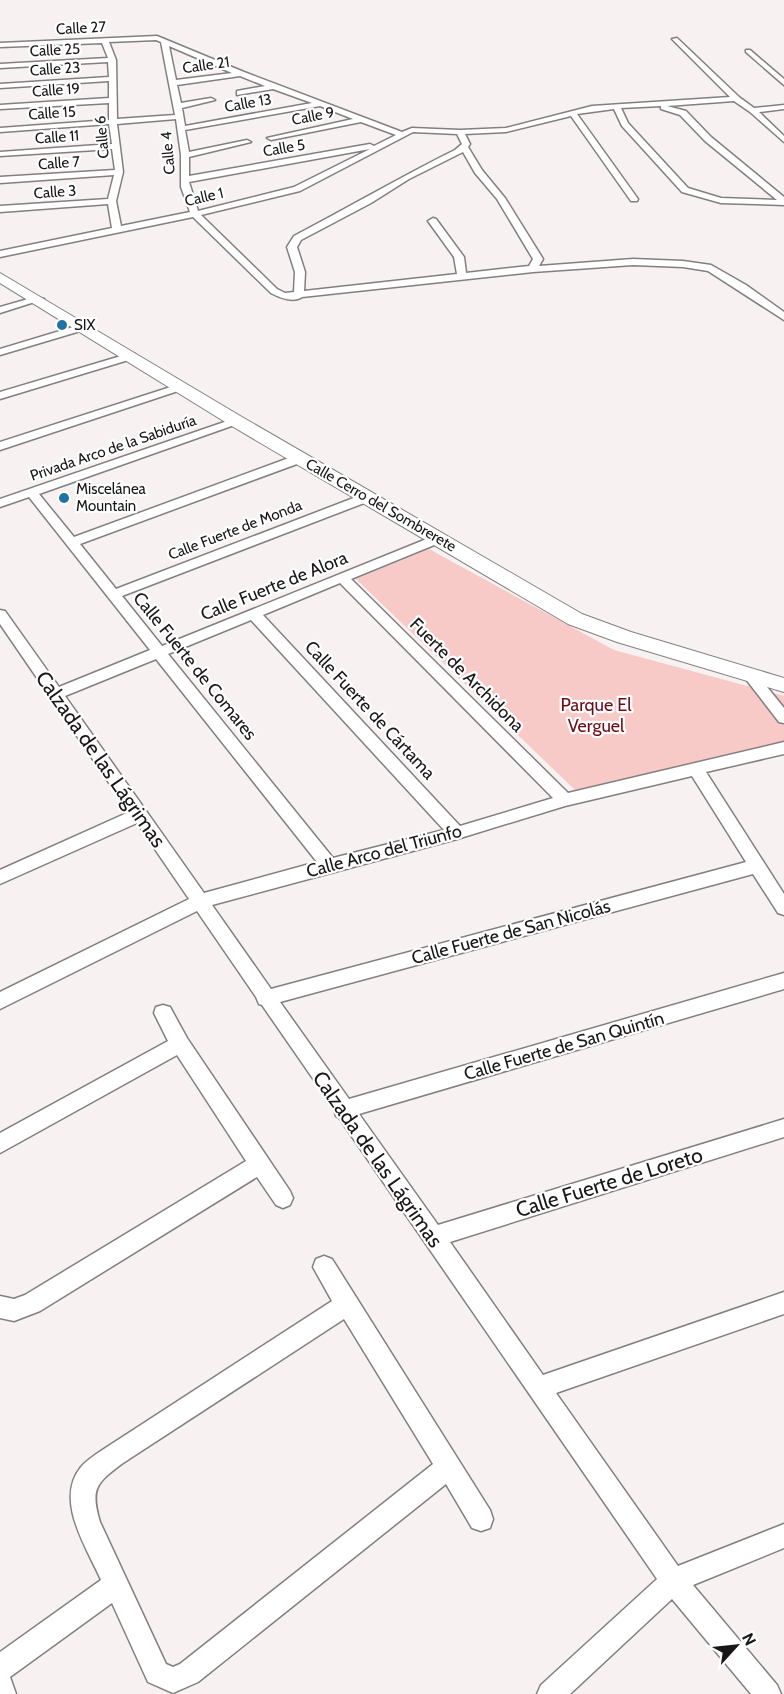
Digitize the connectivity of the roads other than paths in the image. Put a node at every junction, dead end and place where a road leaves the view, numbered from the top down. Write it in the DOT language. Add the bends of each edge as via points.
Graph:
graph roads {
  1 [pos="675,39"];
  2 [pos="105,40"];
  3 [pos="164,40"];
  4 [pos="0,45"];
  5 [pos="748,51"];
  6 [pos="112,60"];
  7 [pos="0,66"];
  8 [pos="241,74"];
  9 [pos="111,79"];
  10 [pos="174,83"];
  11 [pos="784,83"];
  12 [pos="0,86"];
  13 [pos="276,86"];
  14 [pos="240,93"];
  15 [pos="736,99"];
  16 [pos="113,100"];
  17 [pos="211,100"];
  18 [pos="321,104"];
  19 [pos="645,104"];
  20 [pos="178,106"];
  21 [pos="616,106"];
  22 [pos="0,107"];
  23 [pos="784,107"];
  24 [pos="753,110"];
  25 [pos="572,112"];
  26 [pos="178,117"];
  27 [pos="360,120"];
  28 [pos="113,122"];
  29 [pos="180,129"];
  30 [pos="0,130"];
  31 [pos="460,132"];
  32 [pos="404,135"];
  33 [pos="782,136"];
  34 [pos="271,138"];
  35 [pos="247,142"];
  36 [pos="389,142"];
  37 [pos="116,146"];
  38 [pos="464,147"];
  39 [pos="0,154"];
  40 [pos="185,155"];
  41 [pos="119,172"];
  42 [pos="0,180"];
  43 [pos="184,180"];
  44 [pos="634,198"];
  45 [pos="112,201"];
  46 [pos="784,202"];
  47 [pos="0,209"];
  48 [pos="195,214"];
  49 [pos="433,222"];
  50 [pos="117,231"];
  51 [pos="0,254"];
  52 [pos="533,269"];
  53 [pos="0,277"];
  54 [pos="462,277"];
  55 [pos="297,297"];
  56 [pos="39,299"];
  57 [pos="0,310"];
  58 [pos="784,317"];
  59 [pos="83,327"];
  60 [pos="0,352"];
  61 [pos="131,356"];
  62 [pos="180,387"];
  63 [pos="0,396"];
  64 [pos="236,421"];
  65 [pos="0,446"];
  66 [pos="301,458"];
  67 [pos="31,492"];
  68 [pos="368,497"];
  69 [pos="0,503"];
  70 [pos="439,538"];
  71 [pos="71,543"];
  72 [pos="342,578"];
  73 [pos="113,595"];
  74 [pos="0,614"];
  75 [pos="254,614"];
  76 [pos="6,634"];
  77 [pos="159,653"];
  78 [pos="750,675"];
  79 [pos="784,685"];
  80 [pos="56,694"];
  81 [pos="784,718"];
  82 [pos="784,748"];
  83 [pos="696,769"];
  84 [pos="565,800"];
  85 [pos="139,814"];
  86 [pos="457,833"];
  87 [pos="329,865"];
  88 [pos="757,866"];
  89 [pos="0,877"];
  90 [pos="200,902"];
  91 [pos="784,908"];
  92 [pos="784,981"];
  93 [pos="265,998"];
  94 [pos="0,1001"];
  95 [pos="163,1013"];
  96 [pos="180,1044"];
  97 [pos="343,1110"];
  98 [pos="784,1128"];
  99 [pos="0,1144"];
  100 [pos="260,1164"];
  101 [pos="283,1198"];
  102 [pos="433,1237"];
  103 [pos="324,1267"];
  104 [pos="784,1303"];
  105 [pos="347,1304"];
  106 [pos="0,1307"];
  107 [pos="539,1388"];
  108 [pos="448,1467"];
  109 [pos="481,1519"];
  110 [pos="784,1536"];
  111 [pos="673,1581"];
  112 [pos="115,1585"];
  113 [pos="0,1668"];
  114 [pos="0,1685"];
  115 [pos="3,1694"];
  116 [pos="550,1694"];
  117 [pos="768,1694"];
  1 -- 15 [label="street"];
  2 -- 3 [label="street, Calle 27"];
  2 -- 4 [label="street, Calle 27"];
  2 -- 6 [label="street, Calle 6"];
  3 -- 8 [label="street"];
  3 -- 10 [label="street, Calle 4"];
  5 -- 11 [label="street"];
  6 -- 7 [label="street, Calle 25"];
  6 -- 9 [label="street, Calle 6"];
  8 -- 10 [label="street, Calle 21"];
  8 -- 13 [label="street"];
  9 -- 12 [label="street, Calle 23"];
  9 -- 16 [label="street, Calle 6"];
  10 -- 20 [label="street, Calle 4"];
  13 -- 14 [label="street"];
  13 -- 18 [label="street"];
  15 -- 19 [label="street"];
  15 -- 24 [label="street"];
  16 -- 22 [label="street, Calle 19"];
  16 -- 28 [label="street, Calle 6"];
  17 -- 20 [label="street"];
  18 -- 27 [label="street"];
  18 -- 29 [label="street, Calle 13"];
  19 -- 21 [label="street"];
  19 -- 46 [label="street" via="683,113"];
  20 -- 26 [label="street, Calle 4"];
  21 -- 25 [label="street"];
  21 -- 46 [label="street" via="625,124 685,190 738,204"];
  23 -- 24 [label="street"];
  24 -- 33 [label="street"];
  25 -- 31 [label="street" via="506,130"];
  25 -- 44 [label="street"];
  26 -- 28 [label="street, Calle 15"];
  26 -- 29 [label="street, Calle 4"];
  27 -- 32 [label="street"];
  27 -- 34 [label="street, Calle 9"];
  28 -- 30 [label="street, Calle 15"];
  28 -- 37 [label="street, Calle 6"];
  29 -- 40 [label="street, Calle 4"];
  31 -- 32 [label="street" via="418,130"];
  31 -- 38 [label="street"];
  32 -- 36 [label="street, Calle 1"];
  35 -- 40 [label="street"];
  36 -- 43 [label="street, Calle 5"];
  36 -- 48 [label="street, Calle 1" via="297,189"];
  37 -- 39 [label="street, Calle 11"];
  37 -- 41 [label="street, Calle 6"];
  38 -- 52 [label="street" via="538,259"];
  38 -- 55 [label="street" via="297,238 292,247 300,275"];
  40 -- 43 [label="street, Calle 4"];
  41 -- 42 [label="street, Calle 7"];
  41 -- 45 [label="street, Calle 6"];
  43 -- 48 [label="street, Calle 4"];
  45 -- 47 [label="street, Calle 3"];
  45 -- 50 [label="street, Calle 6"];
  48 -- 50 [label="street, Calle 1"];
  48 -- 55 [label="street, Calle 4" via="274,291 282,297"];
  49 -- 54 [label="street" via="459,257"];
  50 -- 51 [label="street, Calle 1"];
  52 -- 54 [label="street"];
  52 -- 58 [label="street" via="633,262 711,268"];
  53 -- 56 [label="street, Calle Cerro del Sombrerete"];
  54 -- 55 [label="street"];
  56 -- 57 [label="street"];
  56 -- 59 [label="street, Calle Cerro del Sombrerete"];
  59 -- 60 [label="street"];
  59 -- 61 [label="street, Calle Cerro del Sombrerete"];
  61 -- 62 [label="street, Calle Cerro del Sombrerete"];
  61 -- 63 [label="street"];
  62 -- 64 [label="street, Calle Cerro del Sombrerete"];
  62 -- 65 [label="street"];
  64 -- 66 [label="street, Calle Cerro del Sombrerete"];
  64 -- 67 [label="street, Privada Arco de la Sabiduría"];
  66 -- 68 [label="street, Calle Cerro del Sombrerete"];
  66 -- 71 [label="street"];
  67 -- 69 [label="street, Privada Arco de la Sabiduría"];
  67 -- 71 [label="street, Calle Fuerte de Comares"];
  68 -- 70 [label="street, Calle Cerro del Sombrerete"];
  68 -- 73 [label="street, Calle Fuerte de Monda"];
  70 -- 72 [label="street, Calle Fuerte de Alora"];
  70 -- 78 [label="street, Calle Cerro del Sombrerete" via="575,619"];
  71 -- 73 [label="street, Calle Fuerte de Comares"];
  72 -- 75 [label="street, Calle Fuerte de Alora"];
  72 -- 84 [label="street, Fuerte de Archidona"];
  73 -- 77 [label="street, Calle Fuerte de Comares"];
  74 -- 76 [label="street, Calzada de las Lágrimas"];
  75 -- 77 [label="street, Calle Fuerte de Alora"];
  75 -- 86 [label="street, Calle Fuerte de Cártama"];
  76 -- 80 [label="street, Calzada de las Lágrimas"];
  77 -- 80 [label="street, Calle Fuerte de Alora"];
  77 -- 87 [label="street, Calle Fuerte de Comares"];
  78 -- 79 [label="street, Calle Cerro del Sombrerete"];
  78 -- 81 [label="street"];
  80 -- 85 [label="street, Calzada de las Lágrimas"];
  82 -- 83 [label="street, Calle Arco del Triunfo"];
  83 -- 84 [label="street, Calle Arco del Triunfo"];
  83 -- 88 [label="street"];
  84 -- 86 [label="street, Calle Arco del Triunfo"];
  85 -- 89 [label="street"];
  85 -- 90 [label="street, Calzada de las Lágrimas"];
  86 -- 87 [label="street, Calle Arco del Triunfo"];
  87 -- 90 [label="street, Calle Arco del Triunfo"];
  88 -- 91 [label="street"];
  88 -- 93 [label="street, Calle Fuerte de San Nicolás"];
  90 -- 93 [label="street, Calzada de las Lágrimas"];
  90 -- 94 [label="street, Calle Arco del Triunfo"];
  92 -- 97 [label="street, Calle Fuerte de San Quintín"];
  93 -- 97 [label="street, Calzada de las Lágrimas"];
  95 -- 96 [label="street"];
  96 -- 99 [label="street"];
  96 -- 100 [label="street"];
  97 -- 102 [label="street, Calzada de las Lágrimas"];
  98 -- 102 [label="street, Calle Fuerte de Loreto"];
  100 -- 101 [label="street"];
  100 -- 106 [label="street" via="32,1303 14,1310"];
  102 -- 107 [label="street, Calzada de las Lágrimas"];
  103 -- 105 [label="street"];
  104 -- 107 [label="street"];
  105 -- 108 [label="street"];
  105 -- 112 [label="street" via="108,1460 84,1480 83,1509"];
  107 -- 111 [label="street, Calzada de las Lágrimas"];
  108 -- 109 [label="street"];
  108 -- 112 [label="street" via="189,1673 173,1680 157,1672"];
  110 -- 111 [label="street"];
  111 -- 116 [label="street"];
  111 -- 117 [label="street, Calzada de las Lágrimas"];
  112 -- 113 [label="street"];
  114 -- 115 [label="street"];
}
